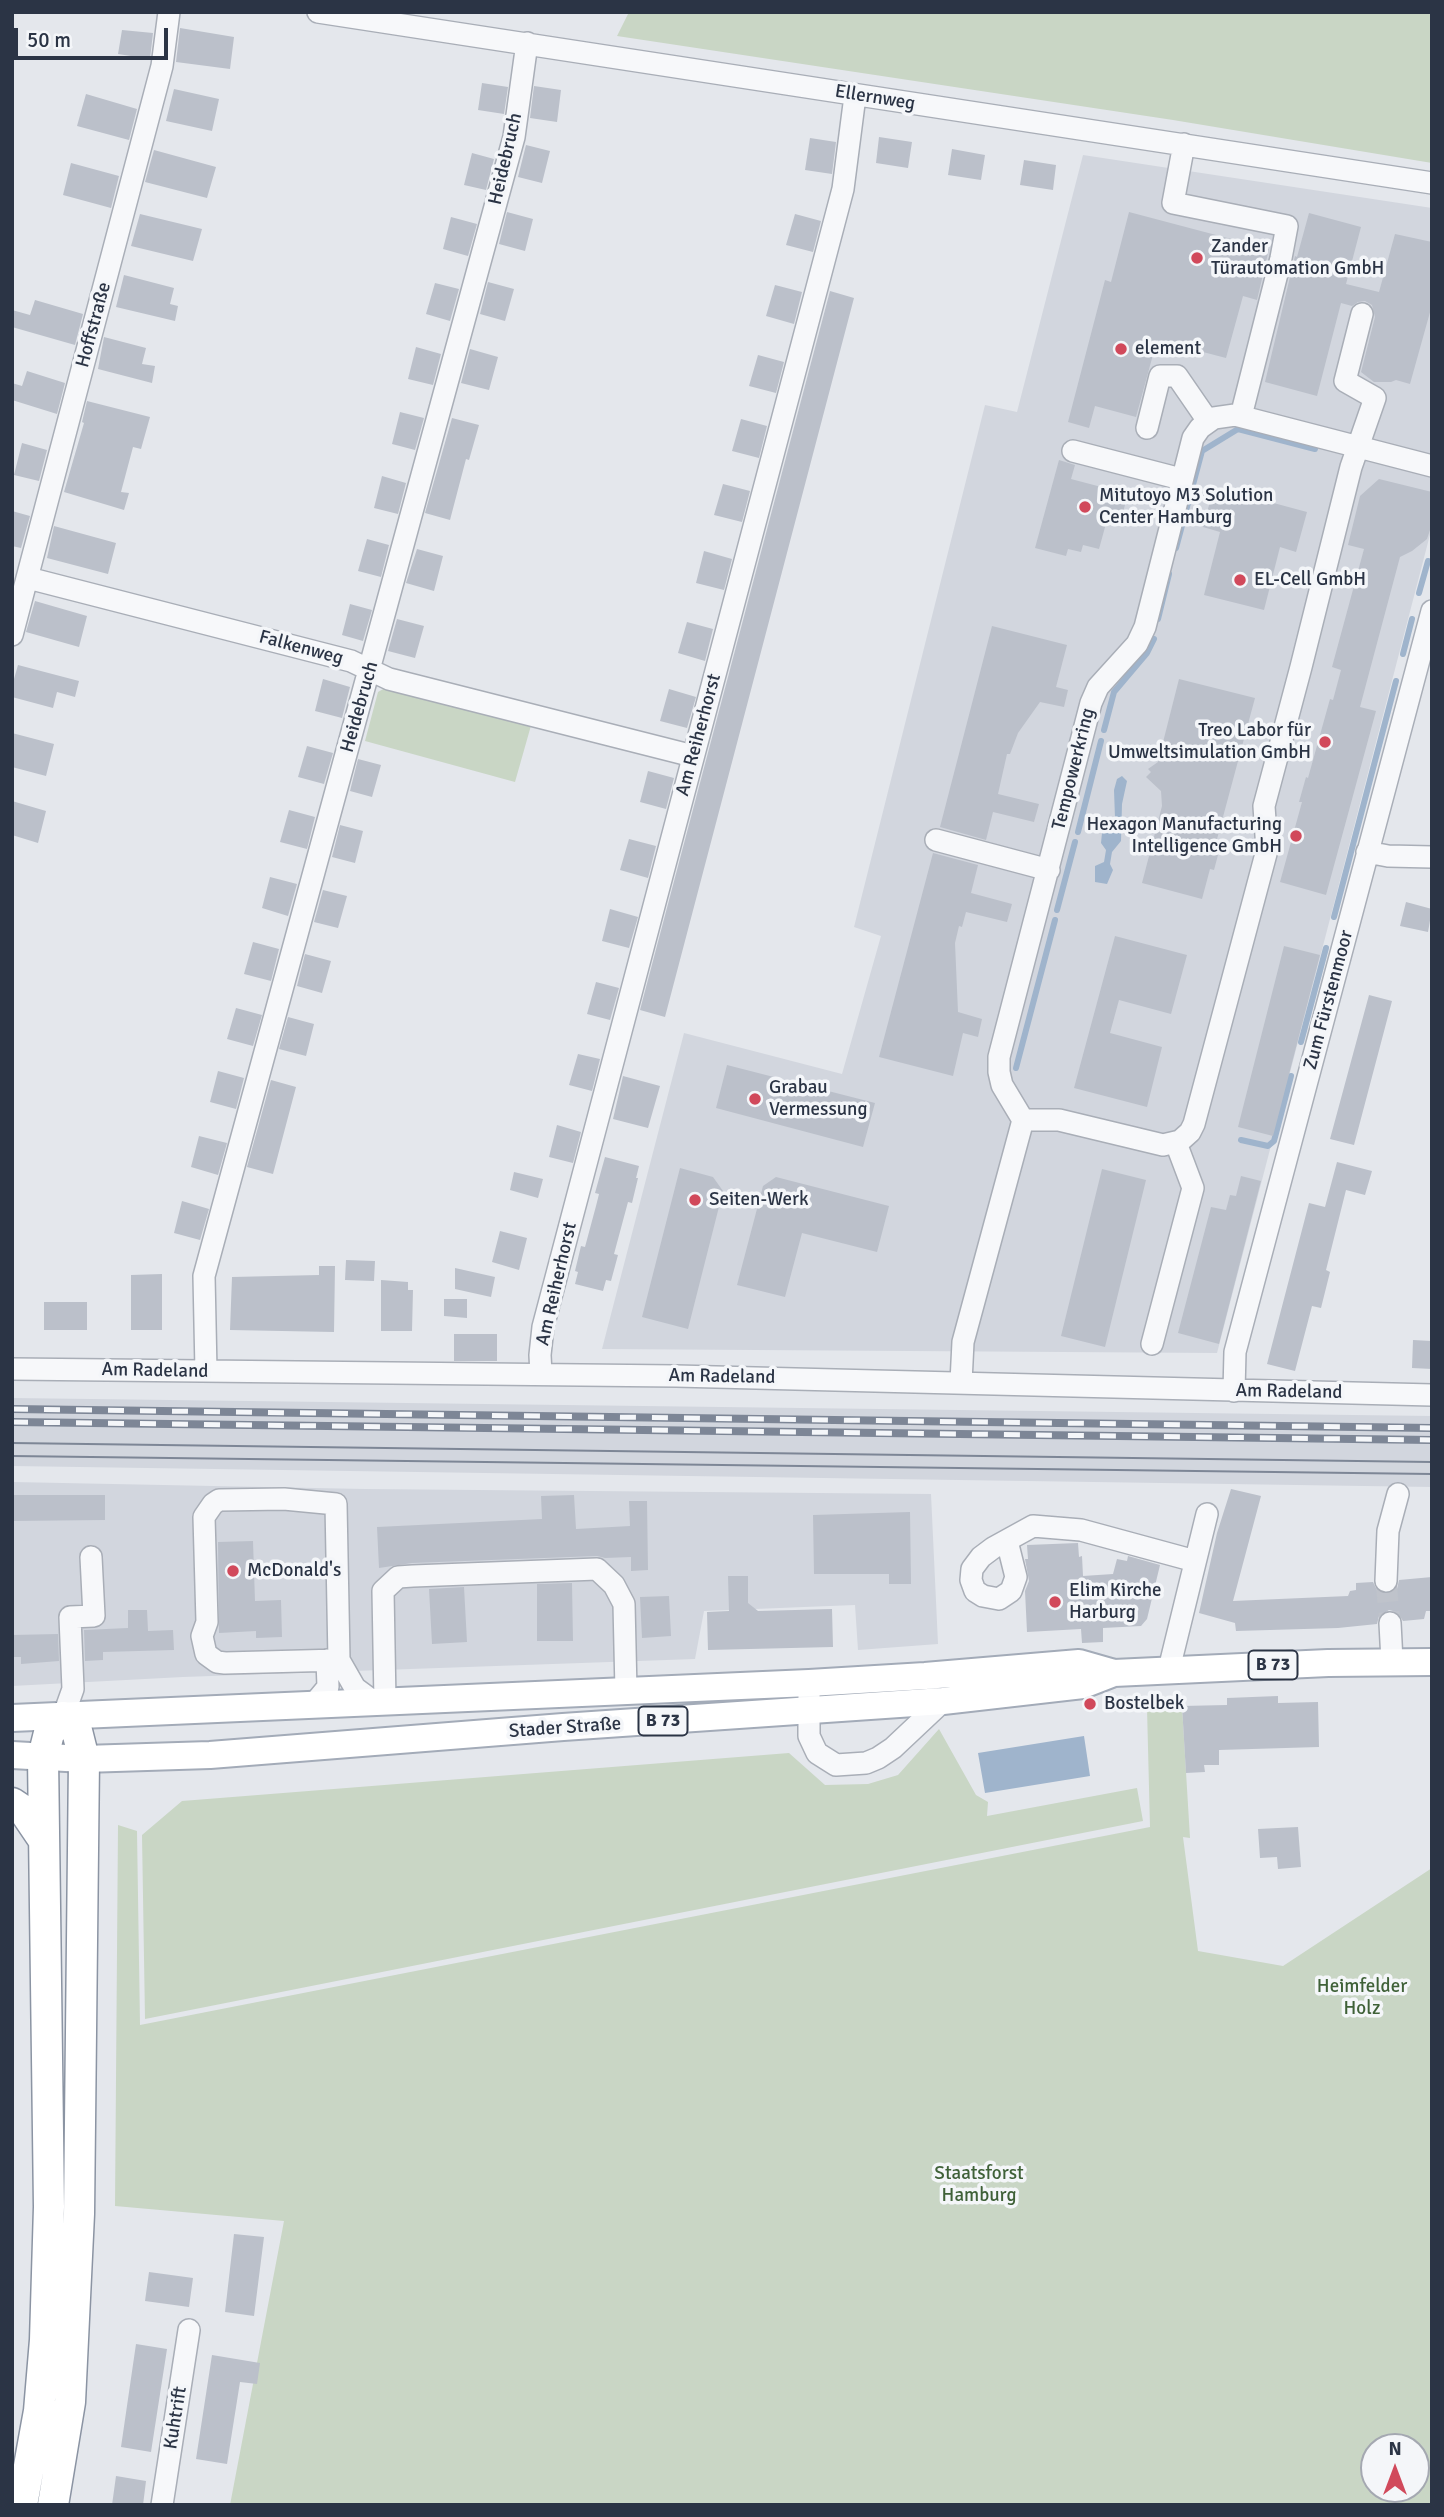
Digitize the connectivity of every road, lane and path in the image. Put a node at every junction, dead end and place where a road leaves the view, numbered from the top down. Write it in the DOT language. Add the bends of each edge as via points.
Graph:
graph roads {
  1 [pos="169,12"];
  2 [pos="318,12"];
  3 [pos="527,43"];
  4 [pos="855,96"];
  5 [pos="1184,144"];
  6 [pos="1432,183"];
  7 [pos="1362,314"];
  8 [pos="1241,416"];
  9 [pos="1208,421"];
  10 [pos="1147,428"];
  11 [pos="1357,447"];
  12 [pos="1073,451"];
  13 [pos="1432,466"];
  14 [pos="1181,479"];
  15 [pos="28,578"];
  16 [pos="1432,611"];
  17 [pos="12,635"];
  18 [pos="370,671"];
  19 [pos="693,756"];
  20 [pos="936,840"];
  21 [pos="1367,852"];
  22 [pos="1432,858"];
  23 [pos="1048,870"];
  24 [pos="1023,1120"];
  25 [pos="1176,1143"];
  26 [pos="1152,1344"];
  27 [pos="12,1369"];
  28 [pos="206,1371"];
  29 [pos="541,1374"];
  30 [pos="961,1382"];
  31 [pos="1234,1391"];
  32 [pos="1432,1395"];
  33 [pos="1398,1494"];
  34 [pos="1207,1514"];
  35 [pos="1007,1541"];
  36 [pos="91,1557"];
  37 [pos="1195,1561"];
  38 [pos="1386,1581"];
  39 [pos="1390,1623"];
  40 [pos="57,1634"];
  41 [pos="333,1660"];
  42 [pos="1392,1661"];
  43 [pos="1432,1662"];
  44 [pos="1169,1668"];
  45 [pos="1114,1673"];
  46 [pos="809,1683"];
  47 [pos="626,1691"];
  48 [pos="943,1701"];
  49 [pos="379,1702"];
  50 [pos="313,1704"];
  51 [pos="809,1711"];
  52 [pos="63,1717"];
  53 [pos="12,1718"];
  54 [pos="12,1755"];
  55 [pos="43,1757"];
  56 [pos="85,1759"];
  57 [pos="12,1803"];
  58 [pos="43,1839"];
  59 [pos="189,2330"];
  60 [pos="22,2505"];
  61 [pos="53,2505"];
  62 [pos="162,2505"];
  1 -- 15 [label="street, Hoffstraße" via="162,66"];
  2 -- 3 [label="street, Ellernweg"];
  3 -- 4 [label="street, Ellernweg"];
  3 -- 18 [label="street, Heidebruch" via="514,137"];
  4 -- 5 [label="street, Ellernweg"];
  4 -- 19 [label="street, Am Reiherhorst" via="843,189"];
  5 -- 6 [label="street, Ellernweg"];
  5 -- 8 [label="street" via="1173,203 1287,226"];
  7 -- 11 [label="street" via="1345,381 1375,398"];
  8 -- 9 [label="street"];
  8 -- 11 [label="street"];
  9 -- 10 [label="street" via="1177,376 1160,376"];
  9 -- 14 [label="street, Tempowerkring" via="1193,438"];
  11 -- 13 [label="street"];
  11 -- 25 [label="street" via="1264,806 1268,850 1194,1124"];
  12 -- 14 [label="street"];
  14 -- 23 [label="street, Tempowerkring" via="1145,627 1098,687 1091,703"];
  15 -- 17 [label="street, Hoffstraße"];
  15 -- 18 [label="street, Falkenweg" via="351,661"];
  16 -- 21 [label="street, Zum Fürstenmoor"];
  18 -- 19 [label="street, Falkenweg"];
  18 -- 28 [label="street, Heidebruch" via="204,1276"];
  19 -- 29 [label="street, Am Reiherhorst" via="544,1327"];
  20 -- 23 [label="street"];
  21 -- 22 [label="street"];
  21 -- 31 [label="street, Zum Fürstenmoor" via="1235,1352"];
  23 -- 24 [label="street, Tempowerkring" via="998,1064 1002,1085"];
  24 -- 25 [label="street" via="1059,1120 1139,1141"];
  24 -- 30 [label="street" via="962,1342"];
  25 -- 26 [label="street" via="1193,1188"];
  27 -- 28 [label="street, Am Radeland"];
  28 -- 29 [label="street, Am Radeland"];
  29 -- 30 [label="street, Am Radeland"];
  30 -- 31 [label="street, Am Radeland"];
  31 -- 32 [label="street, Am Radeland"];
  33 -- 38 [label="street" via="1388,1531"];
  34 -- 37 [label="street"];
  35 -- 37 [label="street" via="1033,1526 1081,1530"];
  36 -- 52 [label="street" via="94,1616 69,1617 73,1689"];
  37 -- 44 [label="street"];
  39 -- 42 [label="street"];
  40 -- 52 [label="street"];
  41 -- 41 [label="street" via="336,1504 284,1499 219,1500 213,1504 204,1517 207,1622 202,1636 206,1654 225,1663"];
  41 -- 49 [label="street" via="355,1688"];
  41 -- 50 [label="street" via="328,1687"];
  42 -- 43 [label="main road, Stader Straße / B 73"];
  42 -- 44 [label="main road, Stader Straße / B 73"];
  44 -- 45 [label="main road, Stader Straße / B 73"];
  45 -- 46 [label="main road, Stader Straße / B 73" via="1079,1663"];
  45 -- 48 [label="main road, Stader Straße / B 73" via="1083,1685"];
  46 -- 47 [label="main road, Stader Straße / B 73"];
  46 -- 51 [label="street"];
  47 -- 49 [label="main road, Stader Straße / B 73"];
  47 -- 49 [label="street" via="624,1604 614,1585 597,1569 413,1576 398,1577 383,1591"];
  48 -- 51 [label="main road, Stader Straße / B 73"];
  48 -- 51 [label="street" via="893,1748 866,1763 852,1765 836,1765 817,1753 809,1736"];
  49 -- 50 [label="main road, Stader Straße / B 73"];
  50 -- 52 [label="main road, Stader Straße / B 73"];
  51 -- 56 [label="main road, Stader Straße / B 73" via="210,1755"];
  52 -- 53 [label="main road, Stader Straße / B 73"];
  52 -- 55 [label="highway" via="49,1733"];
  52 -- 56 [label="highway" via="77,1731"];
  54 -- 55 [label="main road, Stader Straße / B 73"];
  55 -- 56 [label="main road, Stader Straße / B 73"];
  55 -- 58 [label="highway"];
  56 -- 61 [label="highway" via="77,2288 70,2402"];
  57 -- 58 [label="highway" via="24,1811"];
  58 -- 60 [label="highway" via="49,2207 45,2340 39,2411"];
  59 -- 62 [label="street, Kuhtrift"];
}
